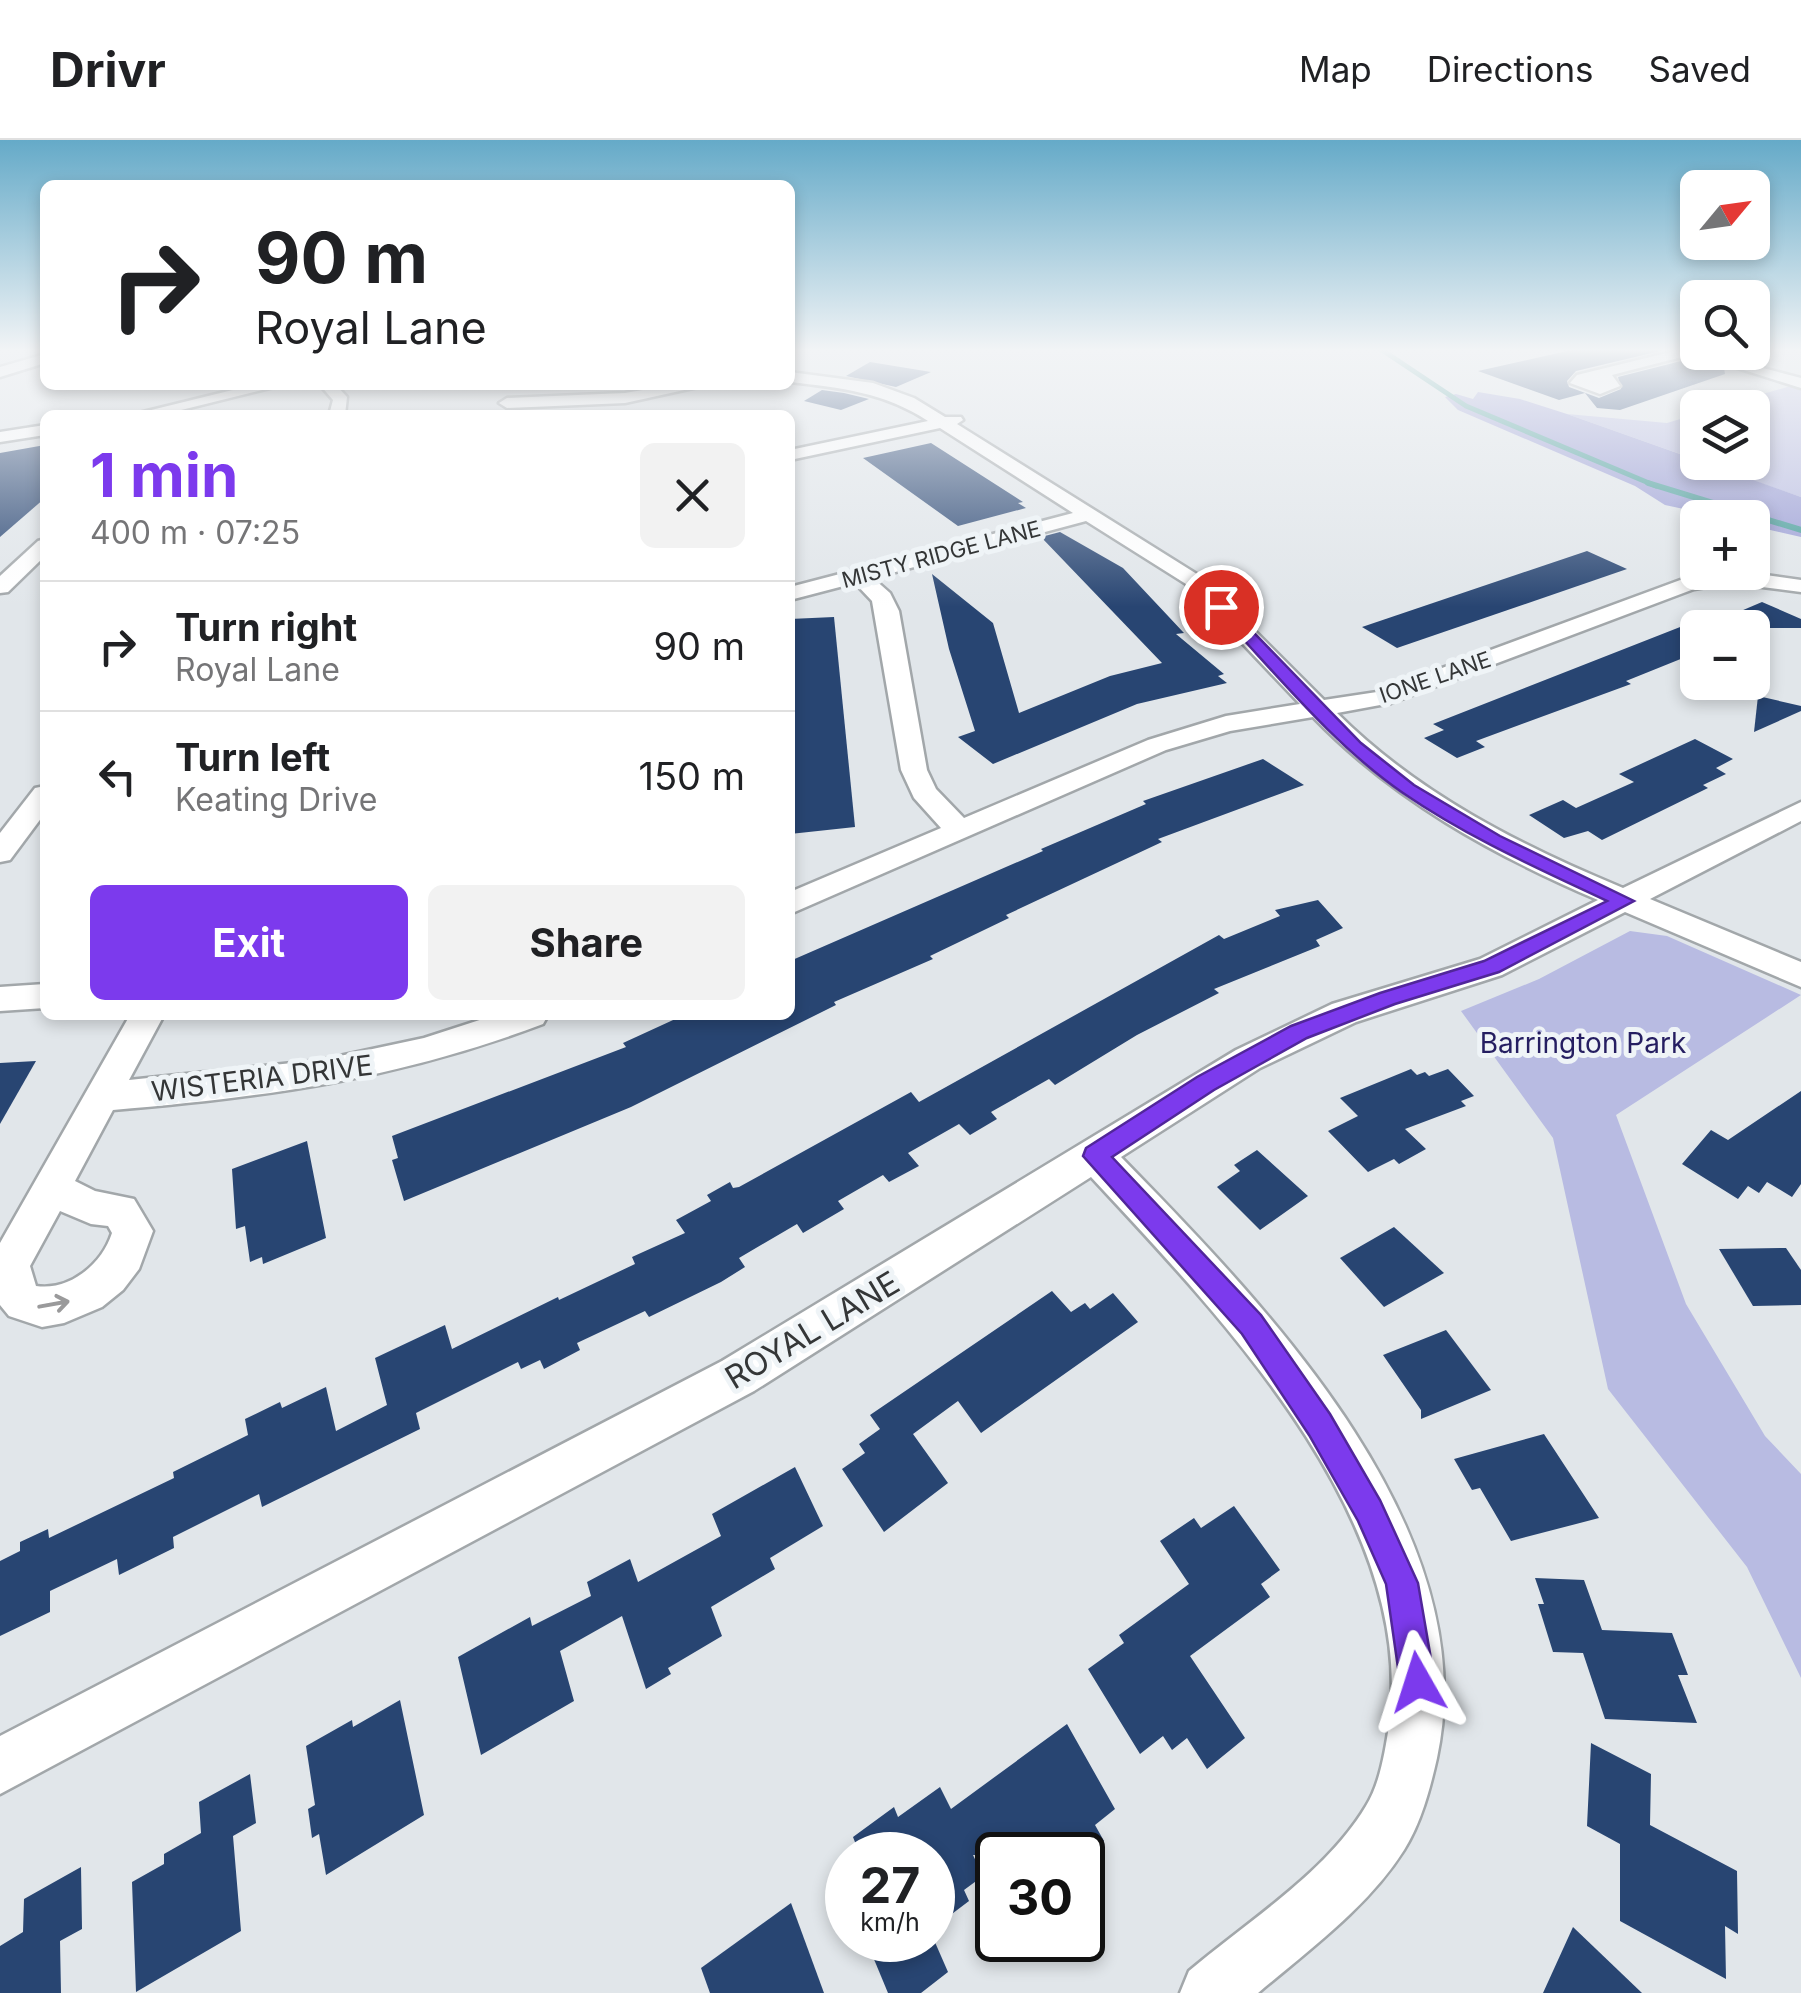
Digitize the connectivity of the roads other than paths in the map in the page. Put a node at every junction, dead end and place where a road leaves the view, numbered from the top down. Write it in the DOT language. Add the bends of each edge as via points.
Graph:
graph roads {
  1 [pos="887,434"];
  2 [pos="977,434"];
  3 [pos="795,454"];
  4 [pos="1092,514"];
  5 [pos="40,549"];
  6 [pos="859,576"];
  7 [pos="40,577"];
  8 [pos="4,581"];
  9 [pos="1801,586"];
  10 [pos="795,593"];
  11 [pos="1318,710"];
  12 [pos="40,800"];
  13 [pos="1801,810"];
  14 [pos="958,829"];
  15 [pos="0,852"];
  16 [pos="1624,901"];
  17 [pos="795,902"];
  18 [pos="1801,975"];
  19 [pos="40,996"];
  20 [pos="0,999"];
  21 [pos="144,1020"];
  22 [pos="518,1020"];
  23 [pos="105,1096"];
  24 [pos="1095,1156"];
  25 [pos="53,1189"];
  26 [pos="0,1766"];
  27 [pos="1210,1993"];
  1 -- 3 [label="street"];
  2 -- 4 [label="street"];
  4 -- 6 [label="street, MISTY RIDGE LANE"];
  4 -- 11 [label="street" via="1192,580"];
  5 -- 8 [label="street"];
  6 -- 10 [label="street, MISTY RIDGE LANE"];
  6 -- 14 [label="street" via="888,612 914,770 924,792"];
  7 -- 8 [label="street"];
  9 -- 11 [label="street, IONE LANE" via="1751,578 1690,583 1402,691"];
  11 -- 14 [label="street, IONE LANE" via="1191,733"];
  11 -- 16 [label="street" via="1382,769 1446,813"];
  12 -- 15 [label="street"];
  13 -- 16 [label="street, ROYAL LANE"];
  14 -- 17 [label="street"];
  16 -- 18 [label="street"];
  16 -- 24 [label="street, ROYAL LANE" via="1491,967 1299,1032"];
  19 -- 20 [label="street"];
  21 -- 23 [label="street"];
  22 -- 23 [label="street, WISTERIA DRIVE" via="441,1049 362,1068 254,1085"];
  23 -- 25 [label="street"];
  24 -- 26 [label="street, ROYAL LANE" via="738,1376"];
  24 -- 27 [label="street" via="1220,1288 1286,1373 1369,1510 1402,1583 1415,1647 1420,1716 1384,1831 1346,1874"];
}
